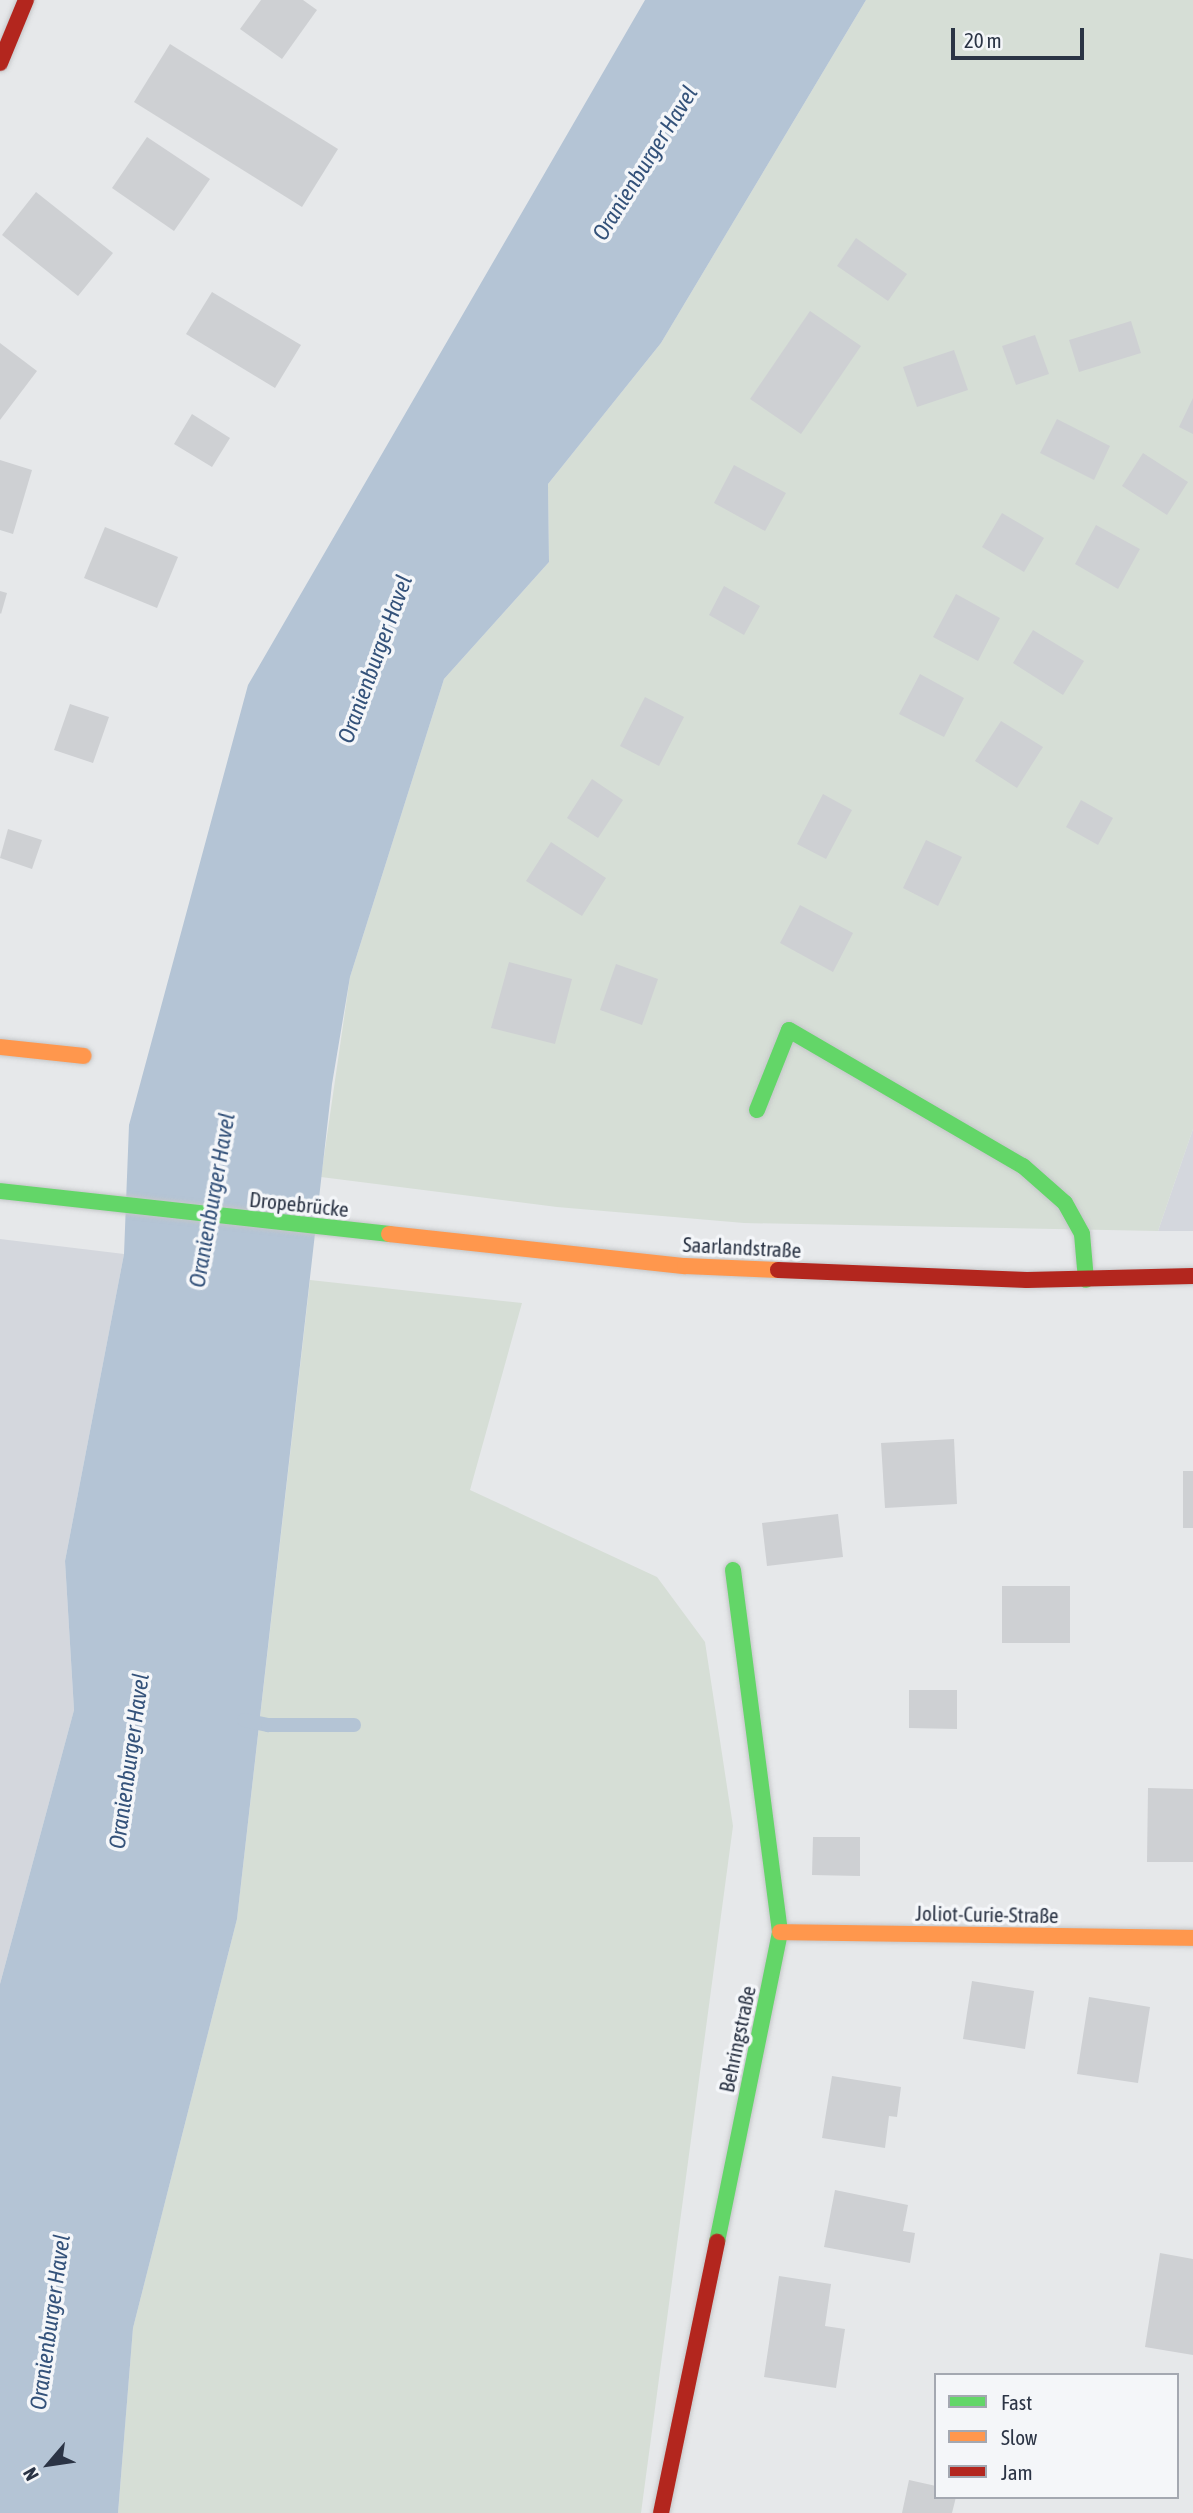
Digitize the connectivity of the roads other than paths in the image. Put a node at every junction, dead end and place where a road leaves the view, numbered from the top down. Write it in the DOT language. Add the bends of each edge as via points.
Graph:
graph roads {
  1 [pos="26,0"];
  2 [pos="0,63"];
  3 [pos="0,1047"];
  4 [pos="83,1056"];
  5 [pos="757,1110"];
  6 [pos="0,1191"];
  7 [pos="397,1236"];
  8 [pos="1193,1276"];
  9 [pos="1086,1279"];
  10 [pos="733,1570"];
  11 [pos="780,1932"];
  12 [pos="1193,1938"];
  13 [pos="661,2513"];
  1 -- 2 [label="street"];
  3 -- 4 [label="street"];
  5 -- 9 [label="street" via="789,1030 1023,1166 1065,1203 1082,1234"];
  6 -- 7 [label="street, Dropebrücke"];
  7 -- 9 [label="street, Saarlandstraße" via="685,1266"];
  8 -- 9 [label="street, Saarlandstraße"];
  10 -- 11 [label="street, Behringstraße"];
  11 -- 12 [label="street, Joliot-Curie-Straße"];
  11 -- 13 [label="street, Behringstraße"];
}
